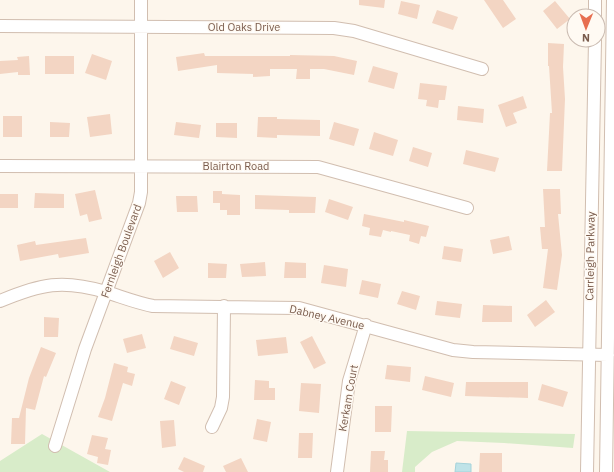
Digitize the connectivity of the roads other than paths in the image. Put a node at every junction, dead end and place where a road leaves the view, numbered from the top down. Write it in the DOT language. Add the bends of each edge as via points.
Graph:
graph roads {
  1 [pos="141,0"];
  2 [pos="613,0"];
  3 [pos="0,26"];
  4 [pos="141,26"];
  5 [pos="595,48"];
  6 [pos="482,69"];
  7 [pos="593,122"];
  8 [pos="613,122"];
  9 [pos="0,166"];
  10 [pos="141,166"];
  11 [pos="467,208"];
  12 [pos="106,292"];
  13 [pos="0,301"];
  14 [pos="224,306"];
  15 [pos="366,325"];
  16 [pos="588,355"];
  17 [pos="608,356"];
  18 [pos="212,427"];
  19 [pos="55,446"];
  20 [pos="337,472"];
  21 [pos="587,472"];
  22 [pos="606,472"];
  1 -- 4 [label="street, Fernleigh Boulevard"];
  2 -- 8 [label="street, Carrleigh Parkway"];
  3 -- 4 [label="street, Old Oaks Drive"];
  4 -- 6 [label="street, Old Oaks Drive" via="334,28 354,31"];
  4 -- 10 [label="street, Fernleigh Boulevard"];
  5 -- 7 [label="street, Carrleigh Parkway"];
  7 -- 8 [label="street"];
  7 -- 16 [label="street, Carrleigh Parkway"];
  8 -- 17 [label="street, Carrleigh Parkway"];
  9 -- 10 [label="street, Blairton Road"];
  10 -- 11 [label="street, Blairton Road" via="318,167"];
  10 -- 12 [label="street, Fernleigh Boulevard" via="139,203"];
  12 -- 13 [label="street, Dabney Avenue" via="60,284 37,288"];
  12 -- 14 [label="street, Dabney Avenue" via="153,306"];
  12 -- 19 [label="street, Fernleigh Boulevard"];
  14 -- 15 [label="street, Dabney Avenue" via="300,308"];
  14 -- 18 [label="street" via="223,397"];
  15 -- 16 [label="street, Dabney Avenue" via="453,350"];
  15 -- 20 [label="street, Kerkam Court" via="349,381"];
  16 -- 17 [label="street, Dabney Avenue"];
  16 -- 21 [label="street, Carrleigh Parkway"];
  17 -- 22 [label="street, Carrleigh Parkway"];
}
